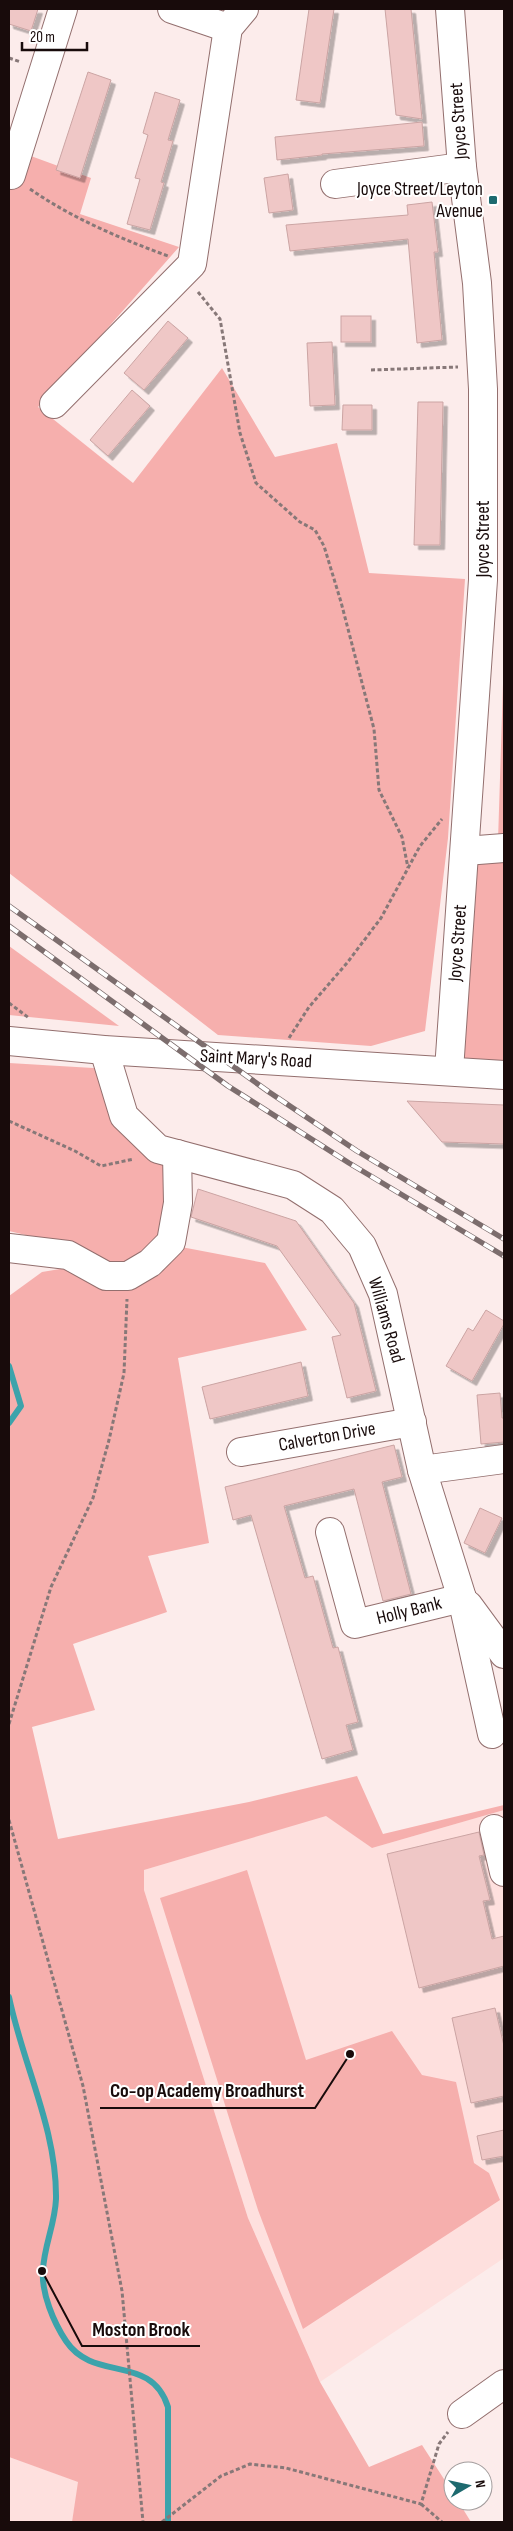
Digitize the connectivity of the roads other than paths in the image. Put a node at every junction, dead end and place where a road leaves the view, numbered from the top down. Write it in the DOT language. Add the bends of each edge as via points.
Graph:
graph roads {
  1 [pos="63,9"];
  2 [pos="172,9"];
  3 [pos="450,9"];
  4 [pos="236,19"];
  5 [pos="462,168"];
  6 [pos="11,175"];
  7 [pos="335,184"];
  8 [pos="490,381"];
  9 [pos="54,404"];
  10 [pos="504,848"];
  11 [pos="465,851"];
  12 [pos="9,1041"];
  13 [pos="104,1050"];
  14 [pos="449,1070"];
  15 [pos="504,1075"];
  16 [pos="167,1152"];
  17 [pos="9,1248"];
  18 [pos="412,1422"];
  19 [pos="241,1452"];
  20 [pos="504,1458"];
  21 [pos="422,1470"];
  22 [pos="330,1532"];
  23 [pos="462,1598"];
  24 [pos="504,1654"];
  25 [pos="492,1734"];
  26 [pos="494,1829"];
  27 [pos="504,1872"];
  28 [pos="504,2384"];
  29 [pos="462,2414"];
  1 -- 6 [label="street"];
  2 -- 4 [label="street"];
  3 -- 5 [label="street, Joyce Street"];
  4 -- 9 [label="street" via="187,269"];
  5 -- 7 [label="street"];
  5 -- 8 [label="street, Joyce Street"];
  8 -- 11 [label="street, Joyce Street" via="483,580"];
  10 -- 11 [label="street"];
  11 -- 14 [label="street, Joyce Street"];
  12 -- 13 [label="street, Saint Mary's Road"];
  13 -- 14 [label="street, Saint Mary's Road"];
  13 -- 16 [label="street, Williams Road" via="124,1116"];
  14 -- 15 [label="street, Saint Mary's Road"];
  16 -- 17 [label="street" via="178,1203 171,1242 150,1263 128,1276 106,1276 68,1255"];
  16 -- 18 [label="street, Williams Road" via="293,1185 332,1210 362,1246 383,1294"];
  18 -- 19 [label="street, Calverton Drive"];
  18 -- 21 [label="street, Williams Road"];
  20 -- 21 [label="street"];
  21 -- 23 [label="street, Williams Road"];
  22 -- 23 [label="street, Holly Bank" via="356,1624"];
  23 -- 24 [label="street"];
  23 -- 25 [label="street, Williams Road"];
  26 -- 27 [label="street"];
  28 -- 29 [label="street"];
}
